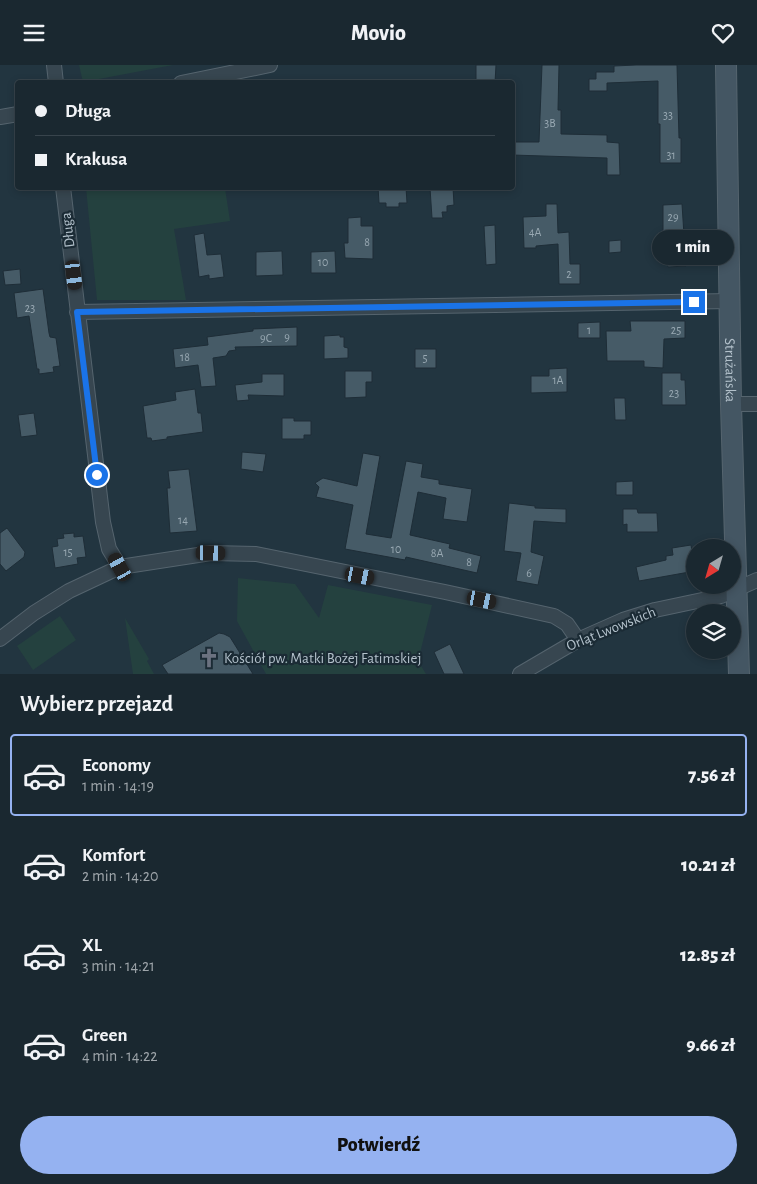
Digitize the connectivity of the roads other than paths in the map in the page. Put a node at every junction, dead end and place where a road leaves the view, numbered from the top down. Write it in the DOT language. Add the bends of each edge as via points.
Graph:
graph roads {
  1 [pos="54,65"];
  2 [pos="270,65"];
  3 [pos="726,65"];
  4 [pos="56,80"];
  5 [pos="196,80"];
  6 [pos="15,114"];
  7 [pos="0,117"];
  8 [pos="63,190"];
  9 [pos="730,301"];
  10 [pos="77,312"];
  11 [pos="731,404"];
  12 [pos="757,404"];
  13 [pos="734,539"];
  14 [pos="120,567"];
  15 [pos="757,580"];
  16 [pos="741,586"];
  17 [pos="724,594"];
  18 [pos="735,594"];
  19 [pos="0,639"];
  20 [pos="578,640"];
  21 [pos="520,674"];
  22 [pos="739,674"];
  1 -- 4 [label="street"];
  2 -- 5 [label="street"];
  3 -- 9 [label="main road, Strużańska"];
  6 -- 7 [label="street"];
  8 -- 10 [label="street, Długa"];
  9 -- 10 [label="street"];
  9 -- 11 [label="main road, Strużańska"];
  10 -- 14 [label="street, Długa" via="103,522 109,549"];
  11 -- 12 [label="street"];
  11 -- 13 [label="main road, Strużańska"];
  14 -- 19 [label="street" via="69,591"];
  14 -- 20 [label="street" via="211,553 256,555 554,616 567,624"];
  15 -- 16 [label="street, Orląt Lwowskich"];
  17 -- 20 [label="street, Orląt Lwowskich" via="623,620"];
  18 -- 22 [label="main road, Strużańska"];
  20 -- 21 [label="street, Orląt Lwowskich"];
}
